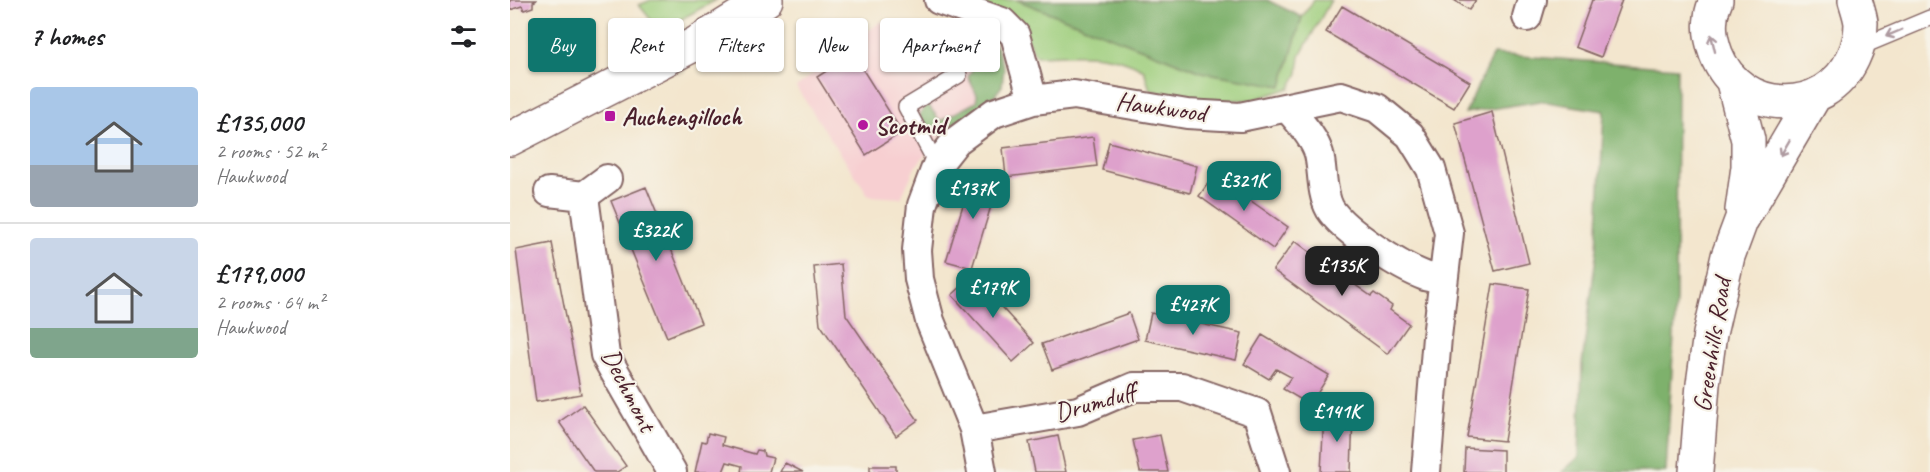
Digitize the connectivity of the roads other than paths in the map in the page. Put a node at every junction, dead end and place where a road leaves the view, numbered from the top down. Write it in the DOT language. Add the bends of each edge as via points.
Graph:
graph roads {
  1 [pos="766,0"];
  2 [pos="939,0"];
  3 [pos="1716,0"];
  4 [pos="1855,0"];
  5 [pos="1930,18"];
  6 [pos="1858,49"];
  7 [pos="959,75"];
  8 [pos="1733,82"];
  9 [pos="1814,97"];
  10 [pos="1033,100"];
  11 [pos="1288,108"];
  12 [pos="510,139"];
  13 [pos="937,165"];
  14 [pos="607,179"];
  15 [pos="549,192"];
  16 [pos="584,196"];
  17 [pos="1741,221"];
  18 [pos="1443,279"];
  19 [pos="974,429"];
  20 [pos="672,472"];
  21 [pos="982,472"];
  22 [pos="1276,472"];
  23 [pos="1426,472"];
  24 [pos="1696,472"];
  1 -- 12 [label="street" via="695,44"];
  2 -- 10 [label="street" via="1002,22 1015,35"];
  8 -- 3 [label="street, one-way" via="1720,65 1712,43 1710,19"];
  4 -- 6 [label="street" via="1861,23"];
  5 -- 6 [label="lane, one-way"];
  6 -- 9 [label="street" via="1833,86"];
  7 -- 13 [label="lane" via="906,107"];
  8 -- 9 [label="street" via="1750,94 1771,101"];
  8 -- 17 [label="street, Greenhills Road" via="1748,140"];
  9 -- 17 [label="street, Greenhills Road, one-way"];
  10 -- 11 [label="street, Hawkwood" via="1074,95 1187,114 1240,117"];
  10 -- 13 [label="street, Hawkwood" via="994,113 956,141"];
  11 -- 18 [label="street" via="1319,154 1330,208 1345,225 1408,268"];
  11 -- 18 [label="street, Hawkwood" via="1341,96 1377,108 1410,135 1431,169 1449,233"];
  13 -- 19 [label="street, Hawkwood" via="922,205 917,250 919,279 930,321"];
  14 -- 16 [label="street"];
  15 -- 16 [label="street"];
  16 -- 20 [label="street, Dechmont" via="605,355"];
  17 -- 24 [label="street, Greenhills Road" via="1728,256 1710,334"];
  18 -- 23 [label="street, Hawkwood"];
  19 -- 21 [label="street, Hawkwood"];
  19 -- 22 [label="street, Drumduff" via="1078,411 1134,387 1182,387 1257,413"];
}
